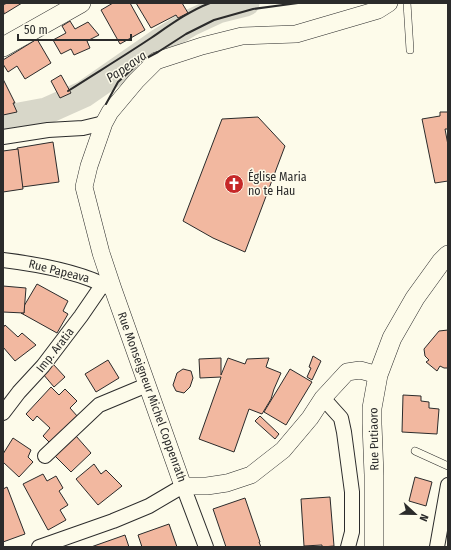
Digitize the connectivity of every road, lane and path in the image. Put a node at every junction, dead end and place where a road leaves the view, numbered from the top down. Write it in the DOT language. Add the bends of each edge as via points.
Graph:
graph roads {
  1 [pos="81,3"];
  2 [pos="389,3"];
  3 [pos="407,3"];
  4 [pos="3,47"];
  5 [pos="410,50"];
  6 [pos="104,123"];
  7 [pos="3,138"];
  8 [pos="448,255"];
  9 [pos="3,260"];
  10 [pos="108,286"];
  11 [pos="378,375"];
  12 [pos="147,385"];
  13 [pos="323,398"];
  14 [pos="3,413"];
  15 [pos="415,451"];
  16 [pos="45,456"];
  17 [pos="448,466"];
  18 [pos="448,485"];
  19 [pos="183,486"];
  20 [pos="39,547"];
  21 [pos="206,547"];
  22 [pos="348,547"];
  23 [pos="374,547"];
  24 [pos="437,547"];
  1 -- 4 [label="main road"];
  2 -- 6 [label="street, Rue Monseigneur Michel Coppenrath" via="378,10 296,34 242,36 156,61 110,112"];
  3 -- 5 [label="lane"];
  6 -- 7 [label="street"];
  6 -- 10 [label="street, Rue Monseigneur Michel Coppenrath" via="84,187"];
  8 -- 11 [label="main road, Rue Putiaoro" via="415,298 392,338"];
  9 -- 10 [label="street, Rue Papeava" via="26,262 71,273"];
  10 -- 12 [label="street, Rue Monseigneur Michel Coppenrath"];
  10 -- 14 [label="street, Imp. Aratia"];
  11 -- 13 [label="street, Rue Monseigneur Michel Coppenrath" via="360,370 347,372"];
  11 -- 23 [label="main road, Rue Putiaoro" via="372,408"];
  12 -- 16 [label="street" via="99,405"];
  12 -- 19 [label="street, Rue Monseigneur Michel Coppenrath"];
  13 -- 19 [label="street, Rue Monseigneur Michel Coppenrath" via="283,450 251,476 207,486"];
  13 -- 22 [label="street" via="340,418 344,432 352,492 352,532"];
  15 -- 17 [label="lane"];
  18 -- 24 [label="street"];
  19 -- 20 [label="street" via="149,506"];
  19 -- 21 [label="street"];
}
